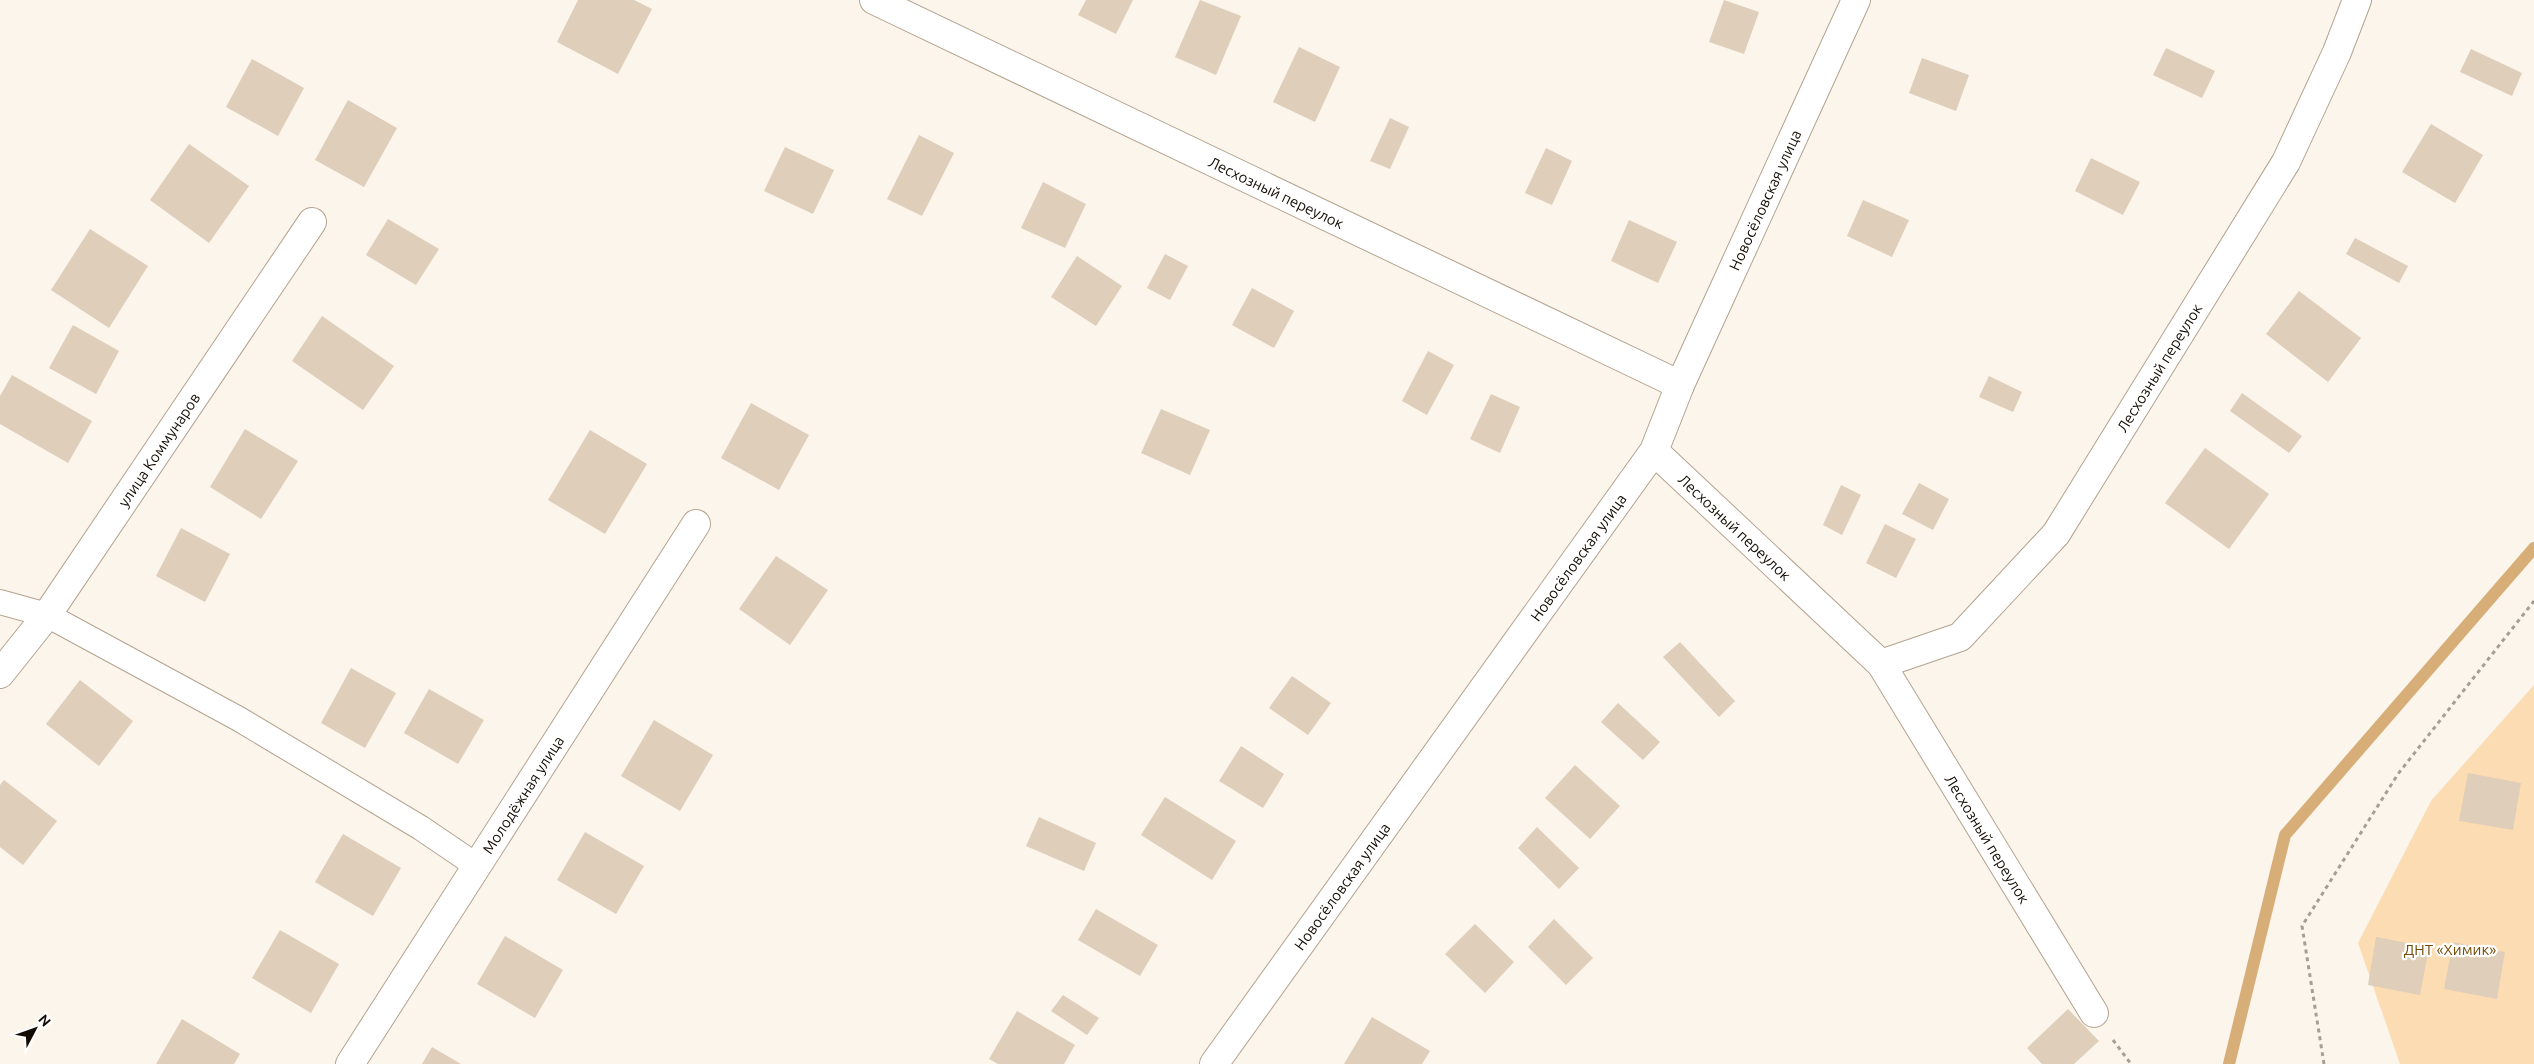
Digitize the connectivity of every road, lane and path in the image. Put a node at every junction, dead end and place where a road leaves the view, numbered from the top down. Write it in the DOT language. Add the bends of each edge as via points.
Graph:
graph roads {
  1 [pos="874,0"];
  2 [pos="1856,0"];
  3 [pos="2357,0"];
  4 [pos="312,222"];
  5 [pos="1680,384"];
  6 [pos="1654,451"];
  7 [pos="696,524"];
  8 [pos="2534,601"];
  9 [pos="0,602"];
  10 [pos="47,615"];
  11 [pos="1881,664"];
  12 [pos="0,674"];
  13 [pos="477,866"];
  14 [pos="2094,1014"];
  15 [pos="350,1064"];
  16 [pos="1214,1064"];
  17 [pos="2324,1064"];
  1 -- 5 [label="street, Лесхозный переулок"];
  2 -- 5 [label="street, Новосёловская улица"];
  3 -- 11 [label="street, Лесхозный переулок" via="2337,52 2286,162 2056,534 1960,637"];
  4 -- 10 [label="street, улица Коммунаров"];
  5 -- 6 [label="street, Новосёловская улица"];
  6 -- 11 [label="street, Лесхозный переулок"];
  6 -- 16 [label="street, Новосёловская улица"];
  7 -- 13 [label="street, Молодёжная улица"];
  8 -- 17 [label="path" via="2398,774 2302,926"];
  9 -- 10 [label="lane"];
  10 -- 12 [label="street, улица Коммунаров"];
  10 -- 13 [label="lane" via="239,719 421,828"];
  11 -- 14 [label="street, Лесхозный переулок"];
  13 -- 15 [label="street, Молодёжная улица"];
}
